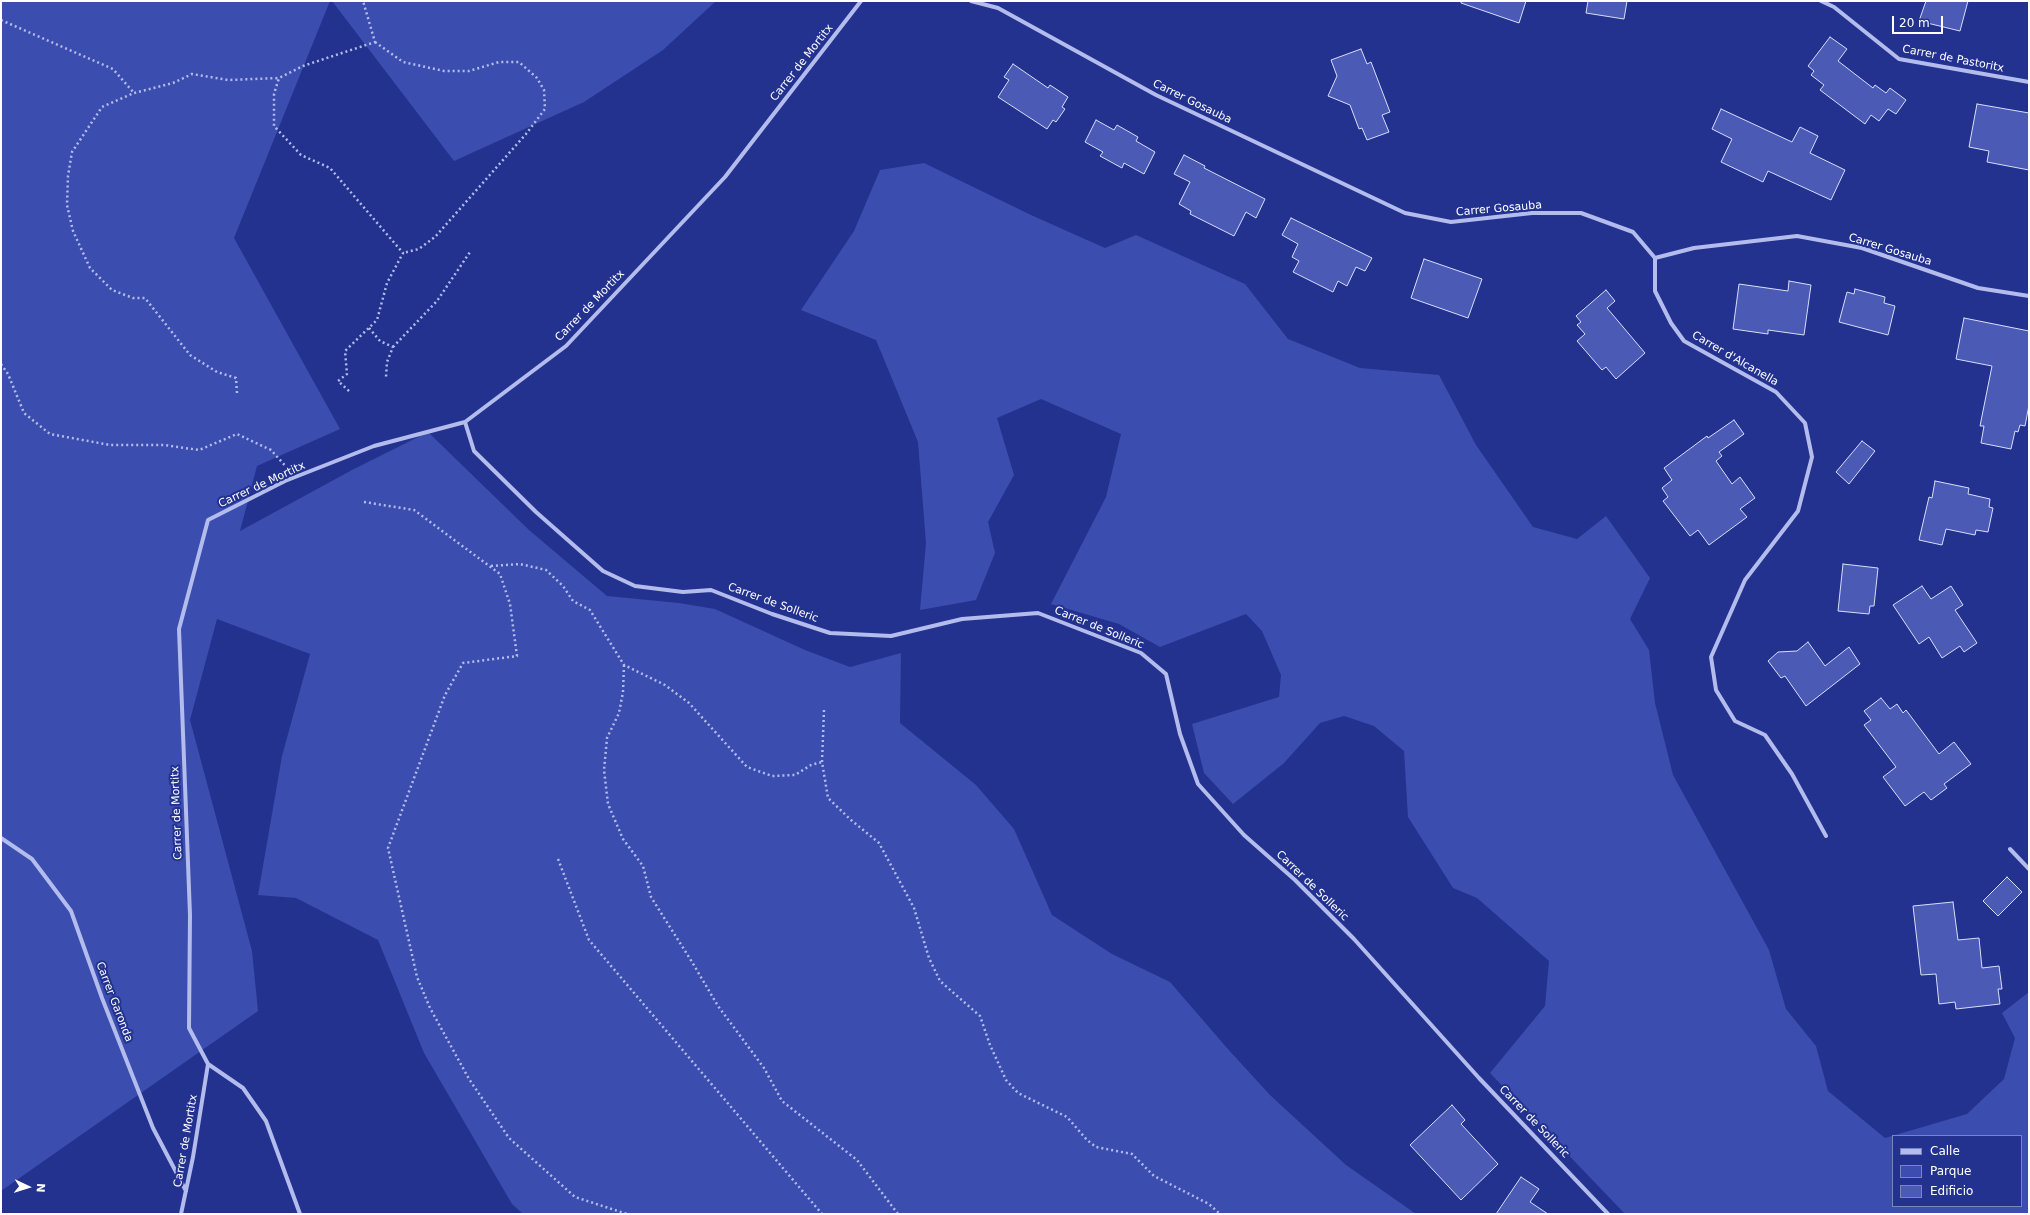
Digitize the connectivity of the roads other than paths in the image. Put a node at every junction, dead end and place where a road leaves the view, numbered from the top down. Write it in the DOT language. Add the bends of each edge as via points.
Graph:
graph roads {
  1 [pos="860,1"];
  2 [pos="971,1"];
  3 [pos="1821,1"];
  4 [pos="2029,82"];
  5 [pos="1655,258"];
  6 [pos="2029,296"];
  7 [pos="465,422"];
  8 [pos="1826,836"];
  9 [pos="1,838"];
  10 [pos="2010,849"];
  11 [pos="2029,869"];
  12 [pos="208,1064"];
  13 [pos="186,1191"];
  14 [pos="181,1214"];
  15 [pos="300,1214"];
  16 [pos="1608,1214"];
  1 -- 7 [label="street, Carrer de Mortitx" via="725,177 566,346"];
  2 -- 5 [label="street, Carrer Gosauba" via="998,8 1156,95 1405,213 1452,222 1532,214 1581,213 1632,232"];
  3 -- 4 [label="street, Carrer de Pastoritx" via="1834,7 1899,60"];
  5 -- 6 [label="street, Carrer Gosauba" via="1694,248 1797,236 1862,248 1978,288"];
  5 -- 8 [label="street, Carrer d'Alcanella" via="1655,291 1671,323 1684,341 1776,392 1805,423 1812,457 1798,512 1746,580 1711,657 1716,690 1735,721 1765,735 1792,774"];
  7 -- 12 [label="street, Carrer de Mortitx" via="374,446 295,477 208,520 179,629 190,915 189,1028"];
  7 -- 16 [label="street, Carrer de Solleric" via="474,451 536,512 603,571 635,586 683,592 711,590 830,633 891,636 962,619 1038,613 1141,653 1166,674 1180,734 1198,784 1244,835 1295,880 1354,940 1479,1078"];
  9 -- 13 [label="street, Carrer Garonda" via="32,859 71,911 153,1128"];
  10 -- 11 [label="street"];
  12 -- 13 [label="street, Carrer de Mortitx"];
  12 -- 15 [label="street" via="243,1088 266,1121"];
  13 -- 14 [label="street, Carrer de Mortitx"];
}
